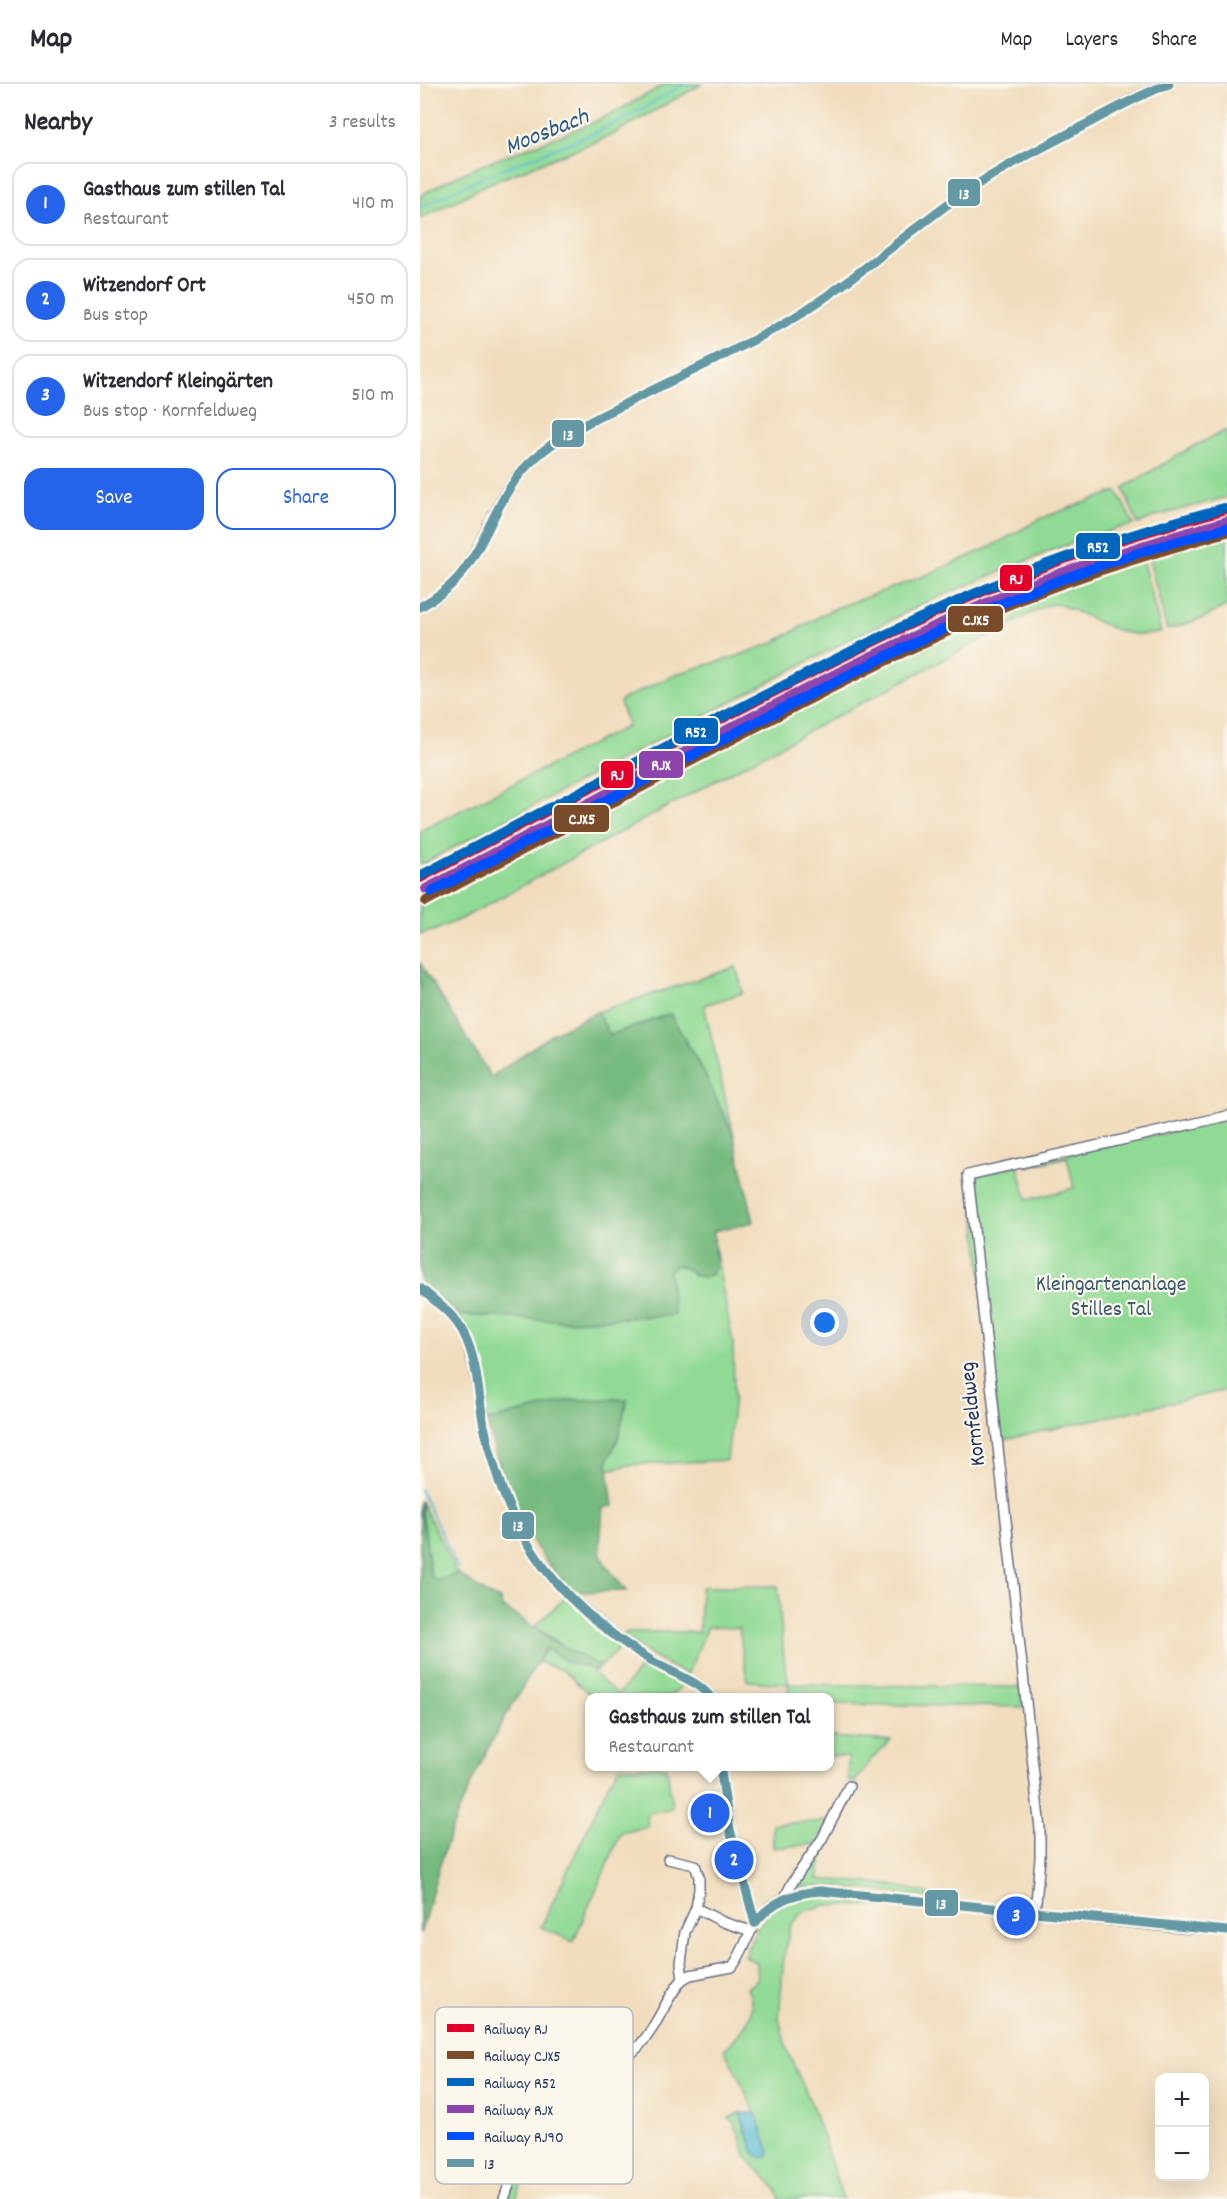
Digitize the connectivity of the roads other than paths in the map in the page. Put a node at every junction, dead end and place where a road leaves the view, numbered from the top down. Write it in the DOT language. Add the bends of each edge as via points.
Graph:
graph roads {
  1 [pos="1169,84"];
  2 [pos="420,607"];
  3 [pos="1227,1116"];
  4 [pos="420,1288"];
  5 [pos="706,1693"];
  6 [pos="720,1771"];
  7 [pos="849,1786"];
  8 [pos="668,1859"];
  9 [pos="785,1897"];
  10 [pos="696,1908"];
  11 [pos="1035,1912"];
  12 [pos="753,1927"];
  13 [pos="1227,1931"];
  14 [pos="683,1979"];
  15 [pos="633,2051"];
  16 [pos="509,2184"];
  17 [pos="504,2199"];
  1 -- 2 [label="street" via="979,184 795,317 542,451 507,489 457,582"];
  3 -- 11 [label="street, Kornfeldweg" via="968,1175 1040,1829"];
  4 -- 5 [label="street" via="452,1316 467,1340 497,1470 523,1535 544,1569 627,1643"];
  6 -- 12 [label="street"];
  7 -- 9 [label="street" via="822,1839"];
  8 -- 10 [label="street" via="691,1862 698,1868"];
  9 -- 11 [label="street" via="837,1892"];
  9 -- 12 [label="street" via="768,1907"];
  10 -- 12 [label="street" via="723,1922"];
  10 -- 14 [label="street" via="685,1932"];
  11 -- 13 [label="street"];
  12 -- 14 [label="street" via="732,1967"];
  14 -- 15 [label="street" via="652,2030"];
  16 -- 17 [label="street"];
}
